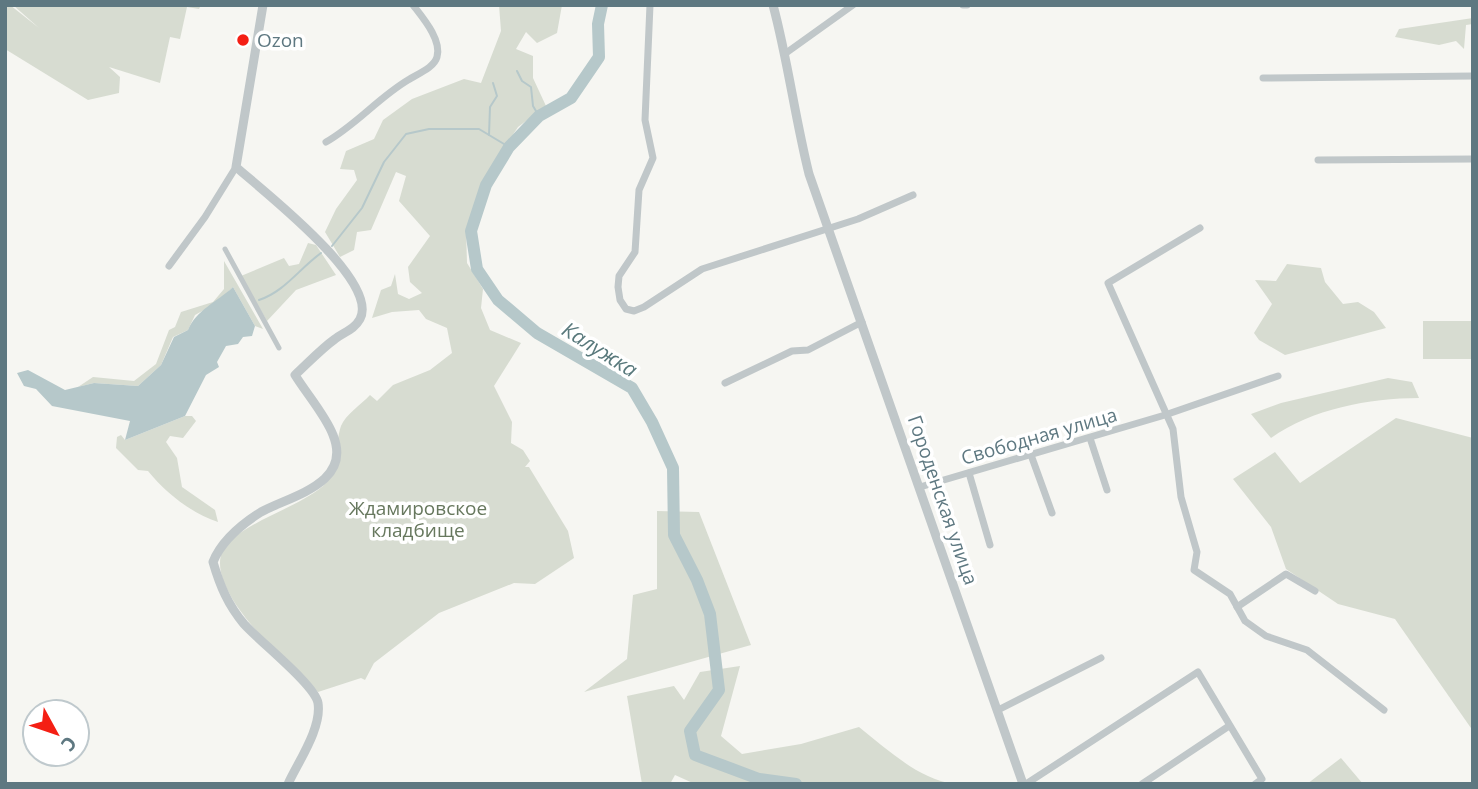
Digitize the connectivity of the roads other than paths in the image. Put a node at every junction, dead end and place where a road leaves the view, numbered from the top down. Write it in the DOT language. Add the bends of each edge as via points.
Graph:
graph roads {
  1 [pos="263,5"];
  2 [pos="413,5"];
  3 [pos="650,5"];
  4 [pos="773,5"];
  5 [pos="853,5"];
  6 [pos="786,53"];
  7 [pos="1473,76"];
  8 [pos="1263,78"];
  9 [pos="326,142"];
  10 [pos="1473,159"];
  11 [pos="1318,160"];
  12 [pos="236,167"];
  13 [pos="913,195"];
  14 [pos="828,227"];
  15 [pos="1200,228"];
  16 [pos="225,249"];
  17 [pos="169,265"];
  18 [pos="862,322"];
  19 [pos="279,348"];
  20 [pos="1278,376"];
  21 [pos="725,383"];
  22 [pos="1166,415"];
  23 [pos="1090,438"];
  24 [pos="1031,455"];
  25 [pos="969,473"];
  26 [pos="920,487"];
  27 [pos="1107,490"];
  28 [pos="1052,513"];
  29 [pos="990,545"];
  30 [pos="1315,591"];
  31 [pos="1237,607"];
  32 [pos="1101,659"];
  33 [pos="1384,709"];
  34 [pos="998,710"];
  35 [pos="1229,726"];
  36 [pos="288,784"];
  37 [pos="1024,784"];
  38 [pos="1142,784"];
  39 [pos="1255,784"];
  1 -- 12 [label="street"];
  2 -- 9 [label="street" via="435,39 438,55 434,64"];
  3 -- 14 [label="street" via="645,120 653,158 639,190 635,253 619,276 622,306 634,311 702,269"];
  4 -- 6 [label="street, Городенская улица"];
  5 -- 6 [label="street"];
  6 -- 14 [label="street, Городенская улица" via="808,174"];
  7 -- 8 [label="street"];
  10 -- 11 [label="street"];
  12 -- 17 [label="street"];
  12 -- 36 [label="street" via="318,237 363,307 352,330 336,338 295,375 333,433 336,445 330,472 318,487 261,513 218,549 213,562 228,603 318,702 315,725"];
  13 -- 14 [label="street"];
  14 -- 18 [label="street, Городенская улица"];
  15 -- 22 [label="street" via="1108,283"];
  16 -- 19 [label="street"];
  18 -- 21 [label="street"];
  18 -- 26 [label="street, Городенская улица"];
  20 -- 22 [label="street, Свободная улица"];
  22 -- 23 [label="street, Свободная улица"];
  22 -- 31 [label="street" via="1197,552 1194,570 1230,594"];
  23 -- 24 [label="street, Свободная улица"];
  23 -- 27 [label="street"];
  24 -- 25 [label="street, Свободная улица"];
  24 -- 28 [label="street"];
  25 -- 26 [label="street, Свободная улица"];
  25 -- 29 [label="street"];
  26 -- 34 [label="street, Городенская улица"];
  30 -- 31 [label="street" via="1286,574"];
  31 -- 33 [label="street" via="1245,621 1266,636 1307,650"];
  32 -- 34 [label="street"];
  34 -- 37 [label="street, Городенская улица"];
  35 -- 37 [label="street" via="1198,672"];
  35 -- 38 [label="street"];
  35 -- 39 [label="street" via="1262,779"];
}
